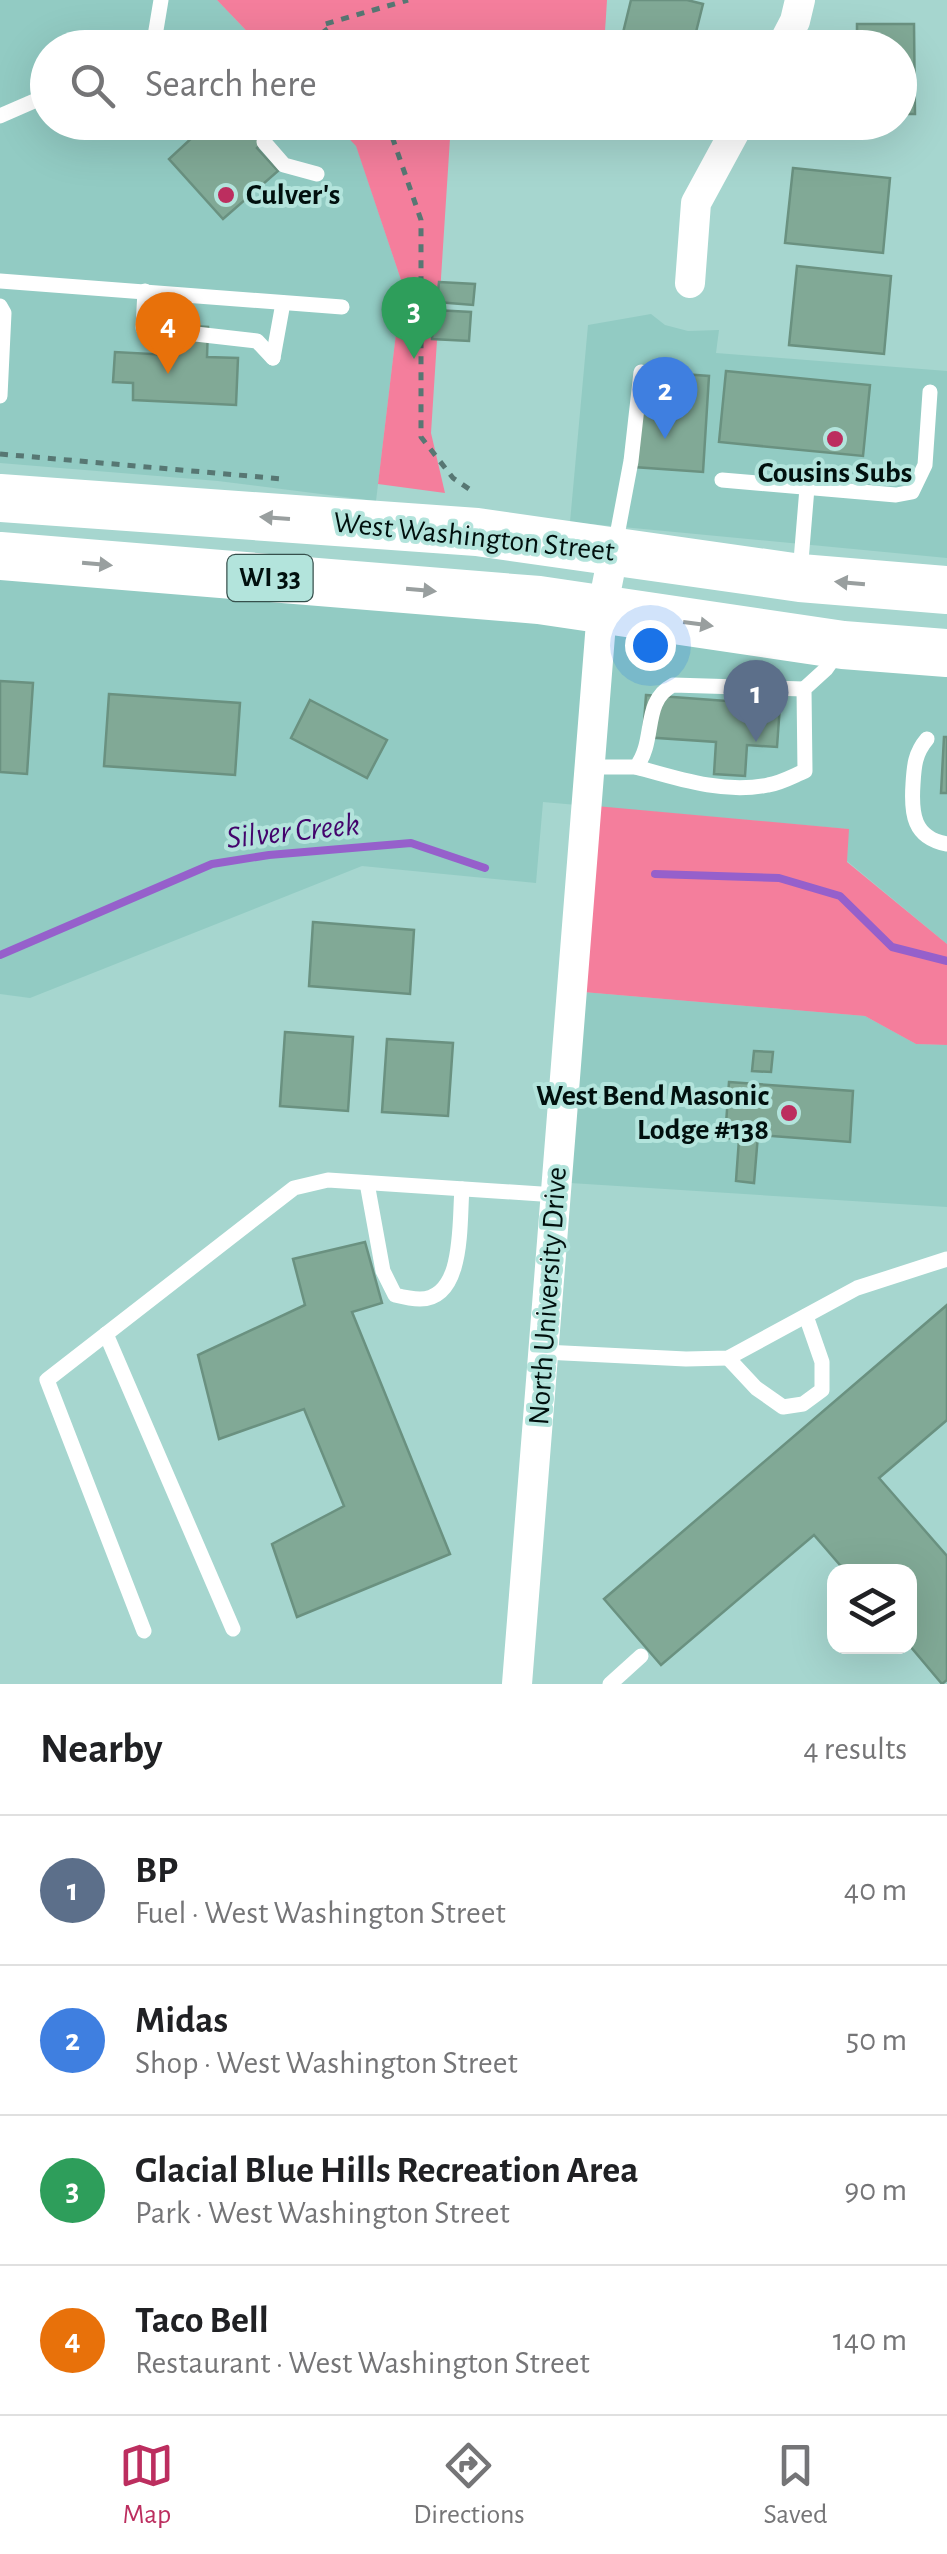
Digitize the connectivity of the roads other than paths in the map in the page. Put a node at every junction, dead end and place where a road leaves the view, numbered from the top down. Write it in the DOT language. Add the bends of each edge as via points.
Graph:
graph roads {
  1 [pos="161,0"];
  2 [pos="800,0"];
  3 [pos="156,30"];
  4 [pos="790,30"];
  5 [pos="30,102"];
  6 [pos="0,116"];
  7 [pos="730,140"];
  8 [pos="264,142"];
  9 [pos="317,174"];
  10 [pos="0,280"];
  11 [pos="690,283"];
  12 [pos="146,291"];
  13 [pos="284,302"];
  14 [pos="0,306"];
  15 [pos="342,307"];
  16 [pos="641,372"];
  17 [pos="930,392"];
  18 [pos="0,396"];
  19 [pos="4,476"];
  20 [pos="722,480"];
  21 [pos="808,488"];
  22 [pos="614,550"];
  23 [pos="0,556"];
  24 [pos="800,578"];
  25 [pos="947,590"];
  26 [pos="602,610"];
  27 [pos="843,645"];
  28 [pos="947,653"];
  29 [pos="804,689"];
  30 [pos="926,739"];
  31 [pos="590,767"];
  32 [pos="636,768"];
  33 [pos="947,844"];
  34 [pos="367,1183"];
  35 [pos="462,1189"];
  36 [pos="556,1195"];
  37 [pos="947,1259"];
  38 [pos="806,1316"];
  39 [pos="106,1334"];
  40 [pos="544,1352"];
  41 [pos="728,1358"];
  42 [pos="233,1629"];
  43 [pos="144,1631"];
  44 [pos="641,1656"];
  45 [pos="517,1684"];
  46 [pos="610,1684"];
  1 -- 3 [label="lane"];
  2 -- 4 [label="street"];
  5 -- 6 [label="lane"];
  7 -- 11 [label="street" via="696,203"];
  8 -- 9 [label="lane" via="284,165"];
  10 -- 12 [label="lane"];
  12 -- 13 [label="lane"];
  12 -- 13 [label="lane" via="143,328 257,341 273,358"];
  13 -- 15 [label="lane"];
  14 -- 18 [label="lane"];
  16 -- 22 [label="lane"];
  17 -- 21 [label="lane" via="925,465 912,492"];
  22 -- 19 [label="main road, West Washington Street / WI 33, one-way"];
  20 -- 21 [label="lane"];
  21 -- 24 [label="lane"];
  22 -- 24 [label="main road, West Washington Street / WI 33"];
  22 -- 26 [label="street, North University Drive"];
  23 -- 26 [label="main road, West Washington Street / WI 33, one-way"];
  25 -- 24 [label="main road, West Washington Street / WI 33, one-way"];
  26 -- 27 [label="main road, West Washington Street / WI 33, one-way"];
  26 -- 31 [label="street, North University Drive"];
  27 -- 28 [label="main road, West Washington Street / WI 33"];
  27 -- 29 [label="lane"];
  29 -- 32 [label="lane" via="674,685 656,700 646,754"];
  29 -- 32 [label="lane" via="805,771 770,785 729,787"];
  30 -- 33 [label="lane" via="914,761 912,818 920,832"];
  31 -- 32 [label="lane"];
  31 -- 36 [label="street, North University Drive"];
  34 -- 35 [label="lane"];
  34 -- 35 [label="lane" via="383,1271 395,1295 422,1300 440,1293 454,1274"];
  34 -- 39 [label="lane" via="328,1180 294,1188"];
  35 -- 36 [label="lane"];
  36 -- 40 [label="street, North University Drive"];
  37 -- 38 [label="lane" via="857,1288"];
  38 -- 41 [label="lane"];
  38 -- 41 [label="lane" via="822,1362 822,1390 803,1404 783,1407"];
  39 -- 42 [label="lane"];
  39 -- 43 [label="lane" via="47,1380"];
  40 -- 41 [label="lane"];
  40 -- 45 [label="street, North University Drive"];
  44 -- 46 [label="lane"];
}
